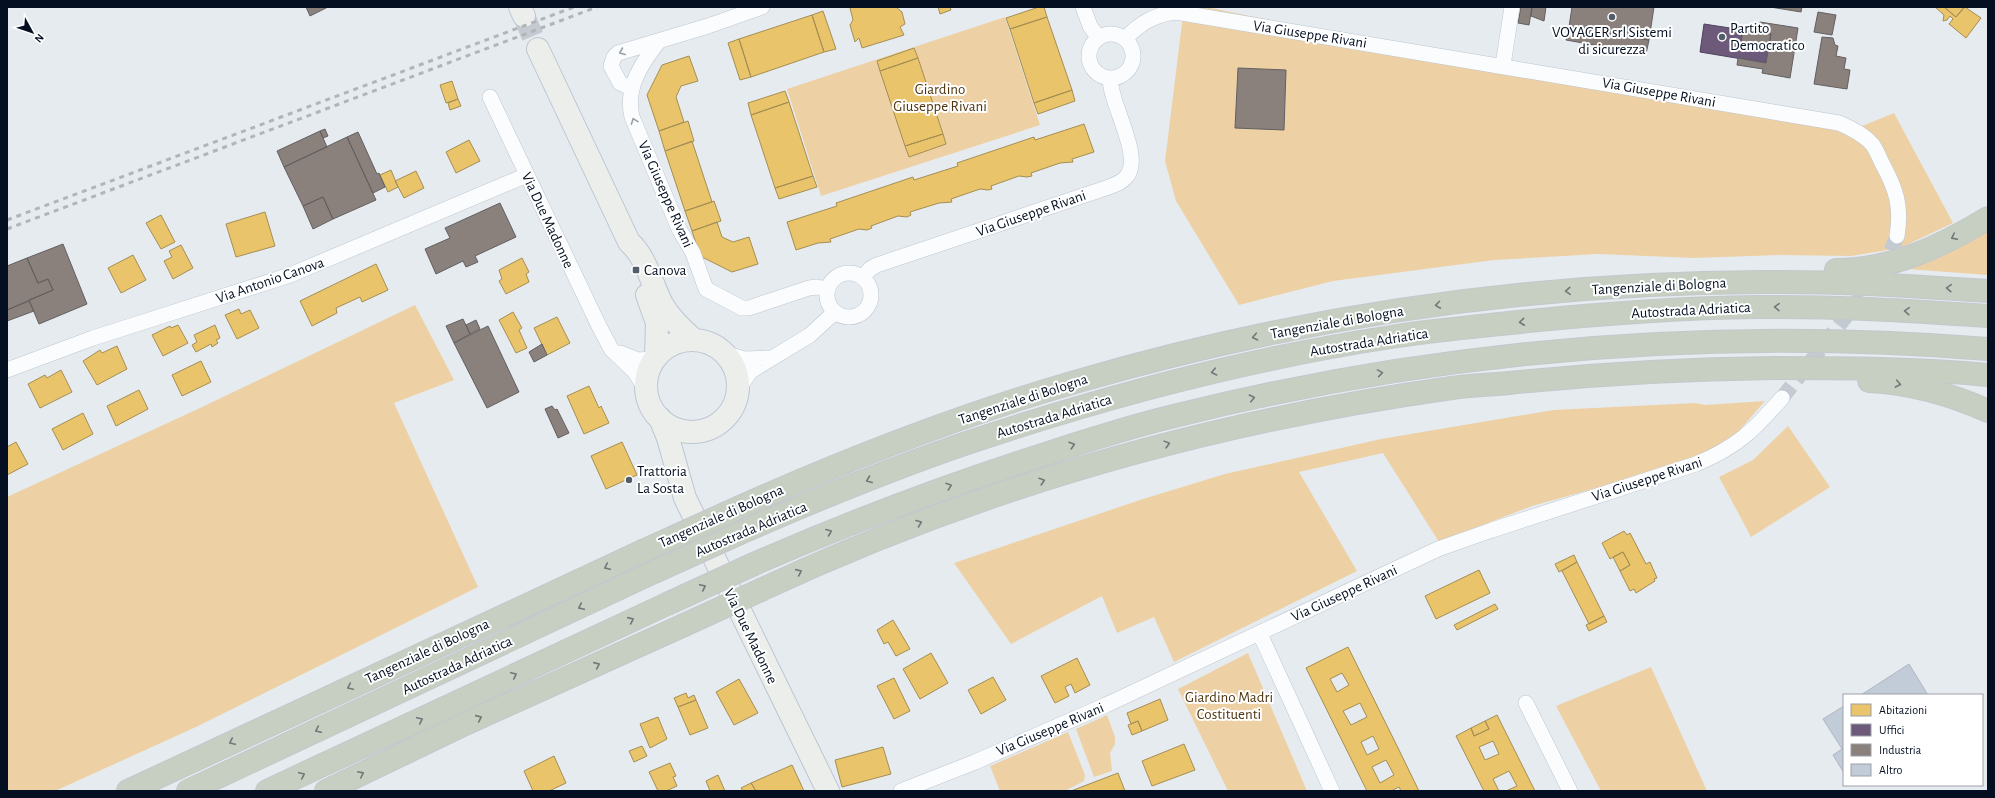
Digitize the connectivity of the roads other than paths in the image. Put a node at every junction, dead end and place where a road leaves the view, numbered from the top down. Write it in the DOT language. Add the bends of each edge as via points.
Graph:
graph roads {
  1 [pos="762,7"];
  2 [pos="1083,7"];
  3 [pos="1512,7"];
  4 [pos="1098,37"];
  5 [pos="1126,38"];
  6 [pos="659,41"];
  7 [pos="538,49"];
  8 [pos="1502,65"];
  9 [pos="1110,78"];
  10 [pos="631,88"];
  11 [pos="490,97"];
  12 [pos="527,175"];
  13 [pos="1988,218"];
  14 [pos="1897,234"];
  15 [pos="629,242"];
  16 [pos="863,277"];
  17 [pos="1763,282"];
  18 [pos="827,289"];
  19 [pos="1988,291"];
  20 [pos="835,312"];
  21 [pos="1988,316"];
  22 [pos="693,339"];
  23 [pos="607,342"];
  24 [pos="1988,348"];
  25 [pos="724,353"];
  26 [pos="771,357"];
  27 [pos="655,358"];
  28 [pos="7,370"];
  29 [pos="1594,375"];
  30 [pos="1988,375"];
  31 [pos="646,388"];
  32 [pos="737,391"];
  33 [pos="1782,398"];
  34 [pos="1988,411"];
  35 [pos="660,418"];
  36 [pos="710,429"];
  37 [pos="680,479"];
  38 [pos="1260,634"];
  39 [pos="1526,703"];
  40 [pos="128,791"];
  41 [pos="188,791"];
  42 [pos="267,791"];
  43 [pos="326,791"];
  44 [pos="828,791"];
  45 [pos="901,791"];
  46 [pos="1332,791"];
  47 [pos="1570,791"];
  1 -- 6 [label="street"];
  2 -- 4 [label="street" via="1090,26"];
  3 -- 8 [label="street"];
  4 -- 5 [label="street" via="1111,33"];
  4 -- 9 [label="street" via="1090,48 1089,61 1096,73"];
  5 -- 8 [label="street, Via Giuseppe Rivani" via="1153,16 1176,12"];
  5 -- 9 [label="street" via="1134,55 1132,63 1124,74"];
  6 -- 10 [label="street, Via Giuseppe Rivani"];
  6 -- 10 [label="street, one-way" via="618,53 614,57 611,66 616,79"];
  7 -- 15 [label="main road"];
  8 -- 14 [label="street, Via Giuseppe Rivani" via="1816,119 1851,137 1865,149 1888,187"];
  9 -- 16 [label="street, Via Giuseppe Rivani" via="1112,93 1132,157 1130,172 1124,180 877,265"];
  18 -- 10 [label="street, Via Giuseppe Rivani, one-way" via="809,288 749,308 742,308 708,291 632,117"];
  11 -- 12 [label="street, Via Due Madonne"];
  12 -- 23 [label="street, Via Due Madonne"];
  12 -- 28 [label="street, Via Antonio Canova" via="290,275 93,338"];
  13 -- 17 [label="highway, one-way" via="1937,246 1882,265 1855,270 1800,270"];
  15 -- 22 [label="main road" via="640,251 657,294 669,315"];
  15 -- 27 [label="main road" via="628,255 655,316"];
  16 -- 18 [label="street" via="850,272 844,273 832,280"];
  16 -- 20 [label="street" via="871,290 871,298 864,312 850,317"];
  19 -- 17 [label="highway, Tangenziale di Bologna, one-way" via="1872,283"];
  17 -- 40 [label="highway, Tangenziale di Bologna, one-way, bridge" via="1648,286 1506,297 1332,321 1249,338 1077,381 992,408 836,465 643,551"];
  18 -- 20 [label="street" via="828,300"];
  20 -- 26 [label="street" via="810,335"];
  21 -- 41 [label="highway, Autostrada Adriatica, one-way, bridge" via="1870,309 1756,307 1558,318 1392,336 1164,384 984,437 905,465 740,533"];
  22 -- 25 [label="main road" via="714,345"];
  22 -- 27 [label="main road" via="673,343"];
  23 -- 27 [label="street, Via Due Madonne" via="628,357 638,360"];
  23 -- 31 [label="street, Via Due Madonne"];
  42 -- 24 [label="highway, Autostrada Adriatica, one-way, bridge" via="805,542 912,499 1094,437 1172,416 1329,381 1564,349 1757,340 1868,341"];
  25 -- 26 [label="street" via="744,359"];
  25 -- 32 [label="main road" via="736,374"];
  26 -- 32 [label="street" via="751,371"];
  27 -- 31 [label="main road" via="648,370"];
  29 -- 30 [label="highway" via="1736,368 1842,367"];
  29 -- 34 [label="highway, one-way" via="1624,380 1829,379 1890,382 1940,393"];
  43 -- 29 [label="highway, one-way, bridge" via="465,724 856,548 994,496 1177,442 1294,415 1456,387"];
  31 -- 35 [label="main road" via="648,401"];
  32 -- 36 [label="main road" via="731,409"];
  33 -- 38 [label="street, Via Giuseppe Rivani" via="1740,442 1716,456 1438,549"];
  35 -- 36 [label="main road" via="676,429 684,431"];
  35 -- 37 [label="main road, Via Due Madonne"];
  36 -- 37 [label="main road, Via Due Madonne" via="688,453 680,470"];
  37 -- 44 [label="main road, Via Due Madonne" via="685,498 698,526"];
  38 -- 45 [label="street, Via Giuseppe Rivani" via="1106,705"];
  38 -- 46 [label="street"];
  39 -- 47 [label="street"];
}
